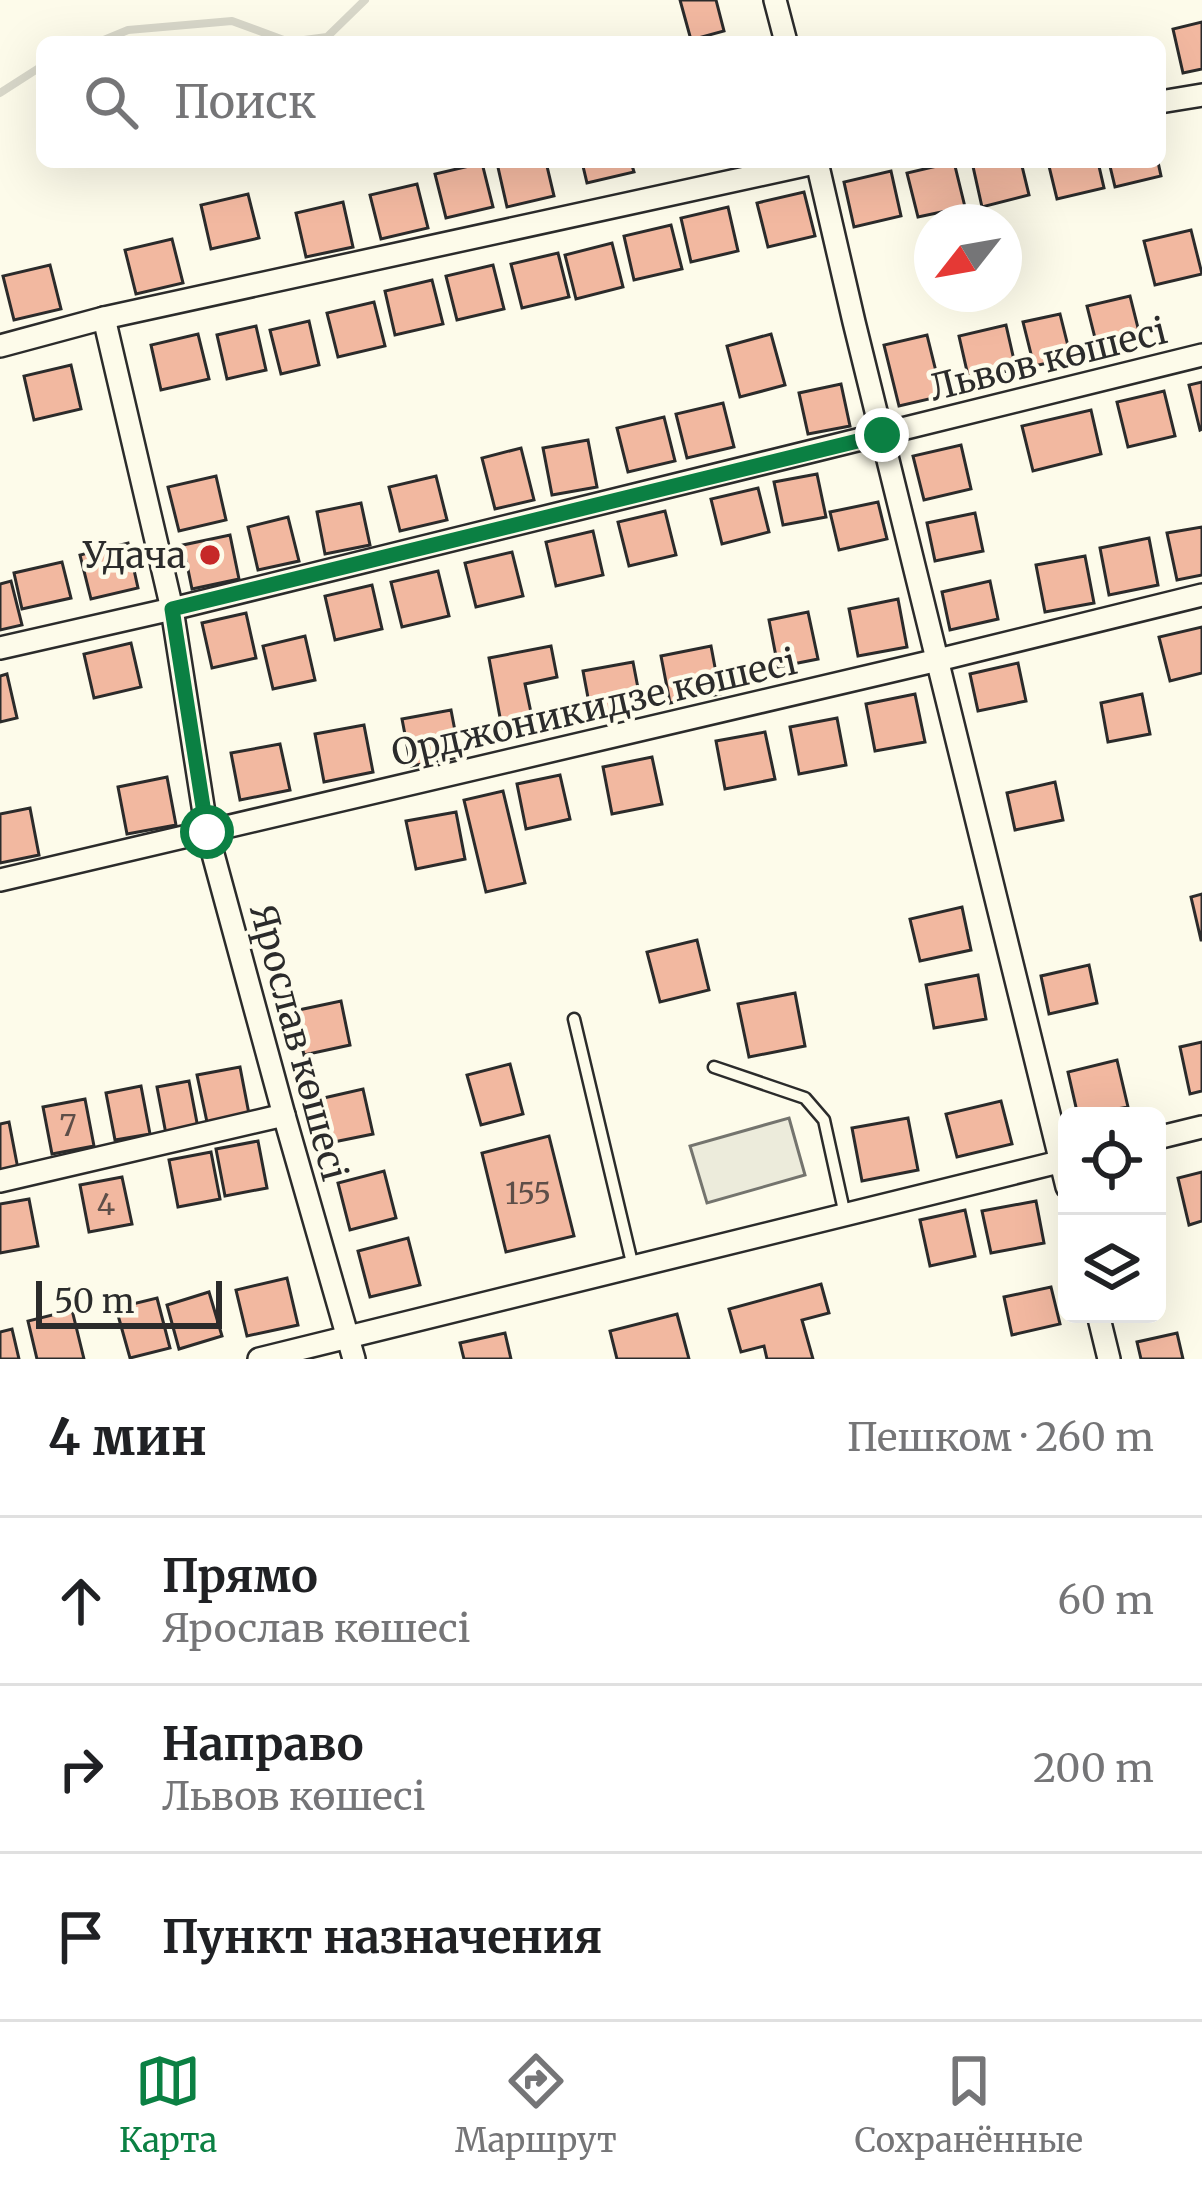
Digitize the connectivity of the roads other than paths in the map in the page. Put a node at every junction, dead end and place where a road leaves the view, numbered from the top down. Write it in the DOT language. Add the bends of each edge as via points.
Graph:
graph roads {
  1 [pos="775,0"];
  2 [pos="784,36"];
  3 [pos="1202,95"];
  4 [pos="1166,101"];
  5 [pos="791,168"];
  6 [pos="819,168"];
  7 [pos="104,318"];
  8 [pos="0,346"];
  9 [pos="1202,355"];
  10 [pos="882,435"];
  11 [pos="1202,595"];
  12 [pos="172,609"];
  13 [pos="0,648"];
  14 [pos="938,660"];
  15 [pos="207,832"];
  16 [pos="0,880"];
  17 [pos="574,1019"];
  18 [pos="715,1067"];
  19 [pos="284,1115"];
  20 [pos="1202,1126"];
  21 [pos="1166,1136"];
  22 [pos="1058,1137"];
  23 [pos="1058,1162"];
  24 [pos="0,1181"];
  25 [pos="845,1215"];
  26 [pos="633,1267"];
  27 [pos="1100,1323"];
  28 [pos="352,1348"];
  29 [pos="260,1359"];
  30 [pos="1108,1359"];
  1 -- 2 [label="street"];
  3 -- 4 [label="street"];
  5 -- 7 [label="street"];
  6 -- 10 [label="street"];
  7 -- 8 [label="street"];
  7 -- 12 [label="street, Ярослав көшесі"];
  9 -- 10 [label="street, Львов көшесі"];
  10 -- 12 [label="street, Львов көшесі"];
  10 -- 14 [label="street"];
  11 -- 14 [label="street, Орджоникидзе көшесі"];
  12 -- 13 [label="street, Львов көшесі"];
  12 -- 15 [label="street, Ярослав көшесі"];
  14 -- 15 [label="street, Орджоникидзе көшесі"];
  14 -- 22 [label="street"];
  15 -- 16 [label="street, Орджоникидзе көшесі"];
  15 -- 19 [label="street, Ярослав көшесі"];
  17 -- 26 [label="lane"];
  18 -- 25 [label="lane" via="805,1099 824,1120"];
  19 -- 24 [label="street"];
  19 -- 28 [label="street, Ярослав көшесі"];
  20 -- 21 [label="street"];
  23 -- 25 [label="street"];
  25 -- 26 [label="street"];
  26 -- 28 [label="street"];
  27 -- 30 [label="street"];
  28 -- 29 [label="street"];
}
